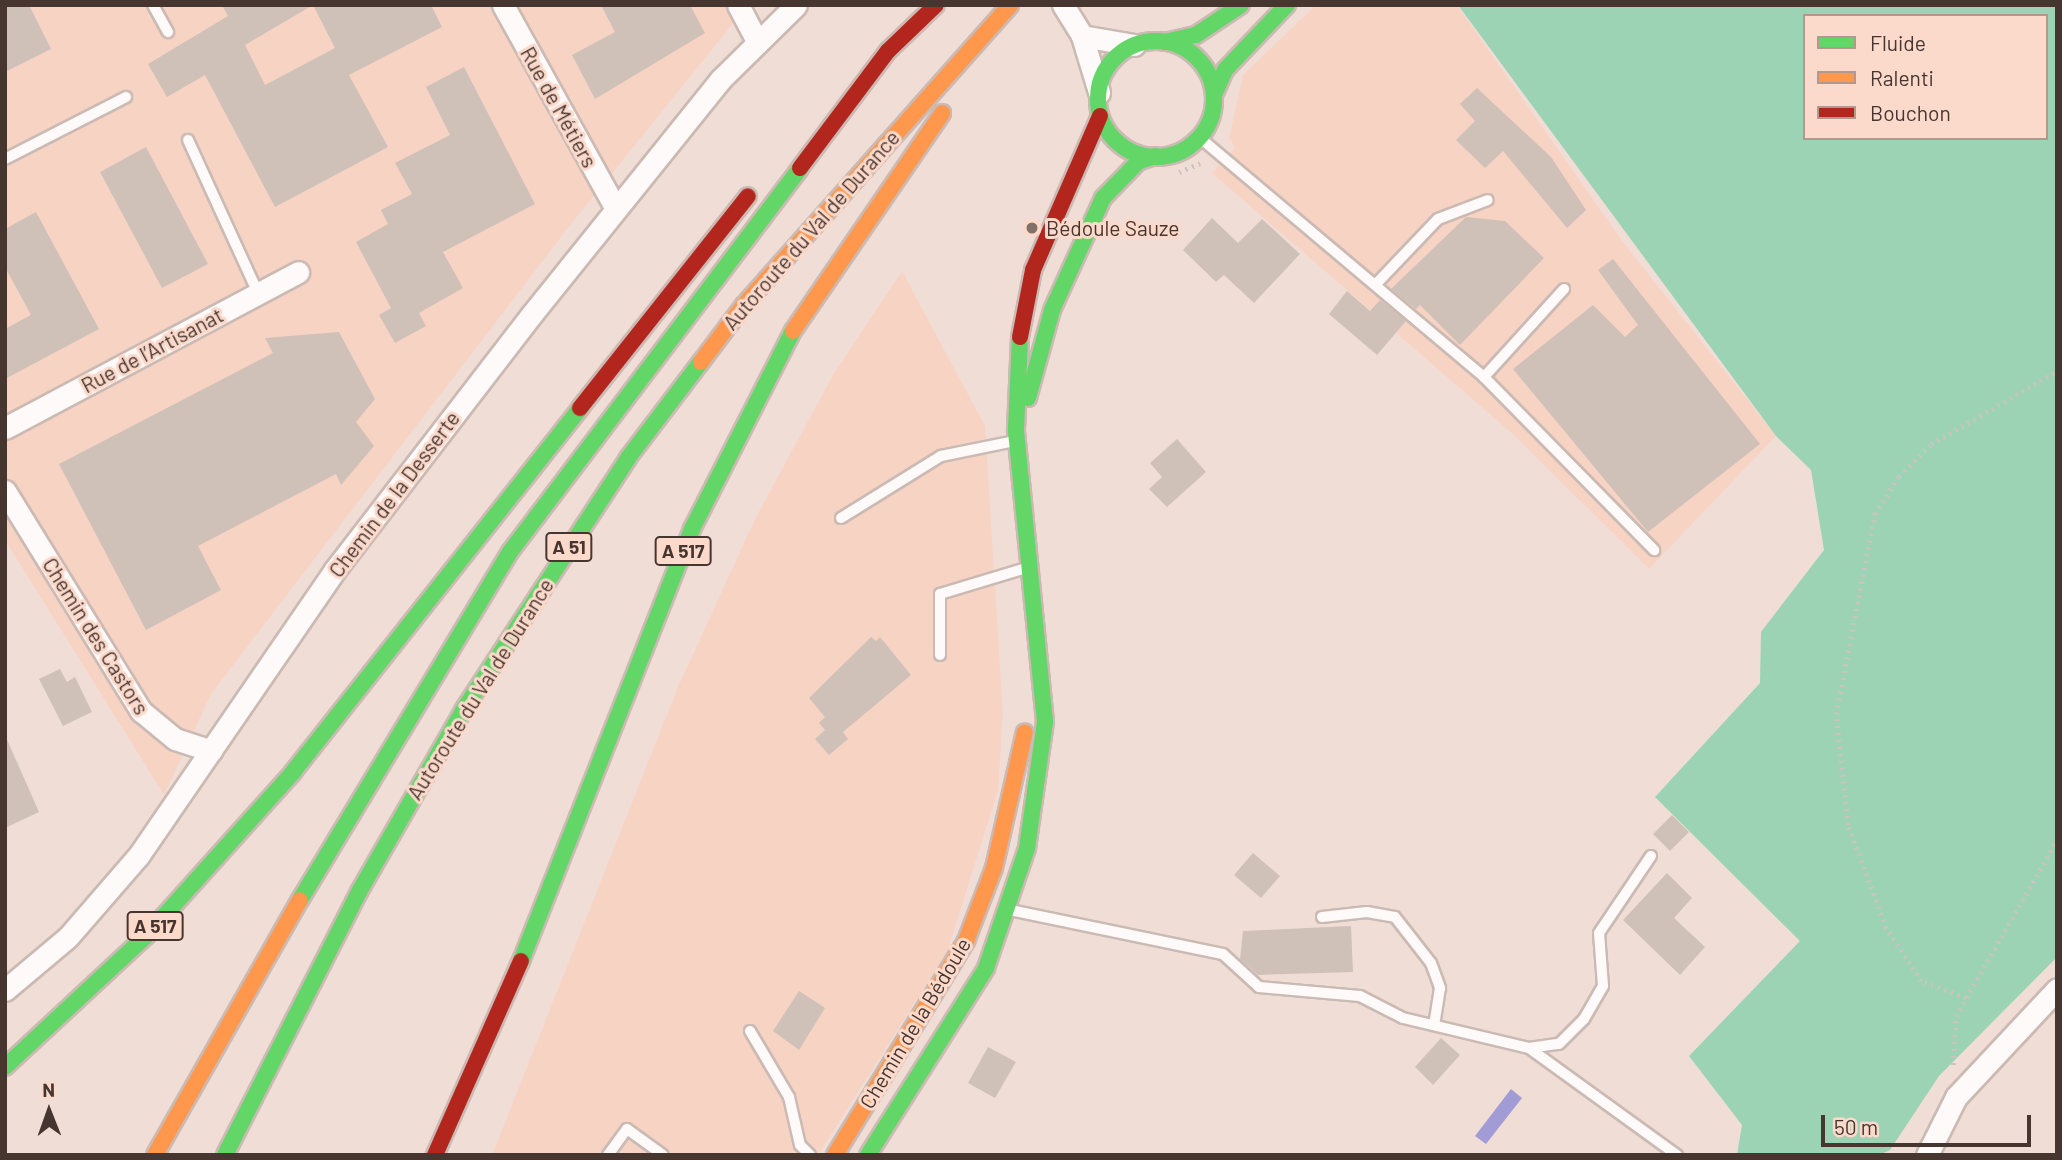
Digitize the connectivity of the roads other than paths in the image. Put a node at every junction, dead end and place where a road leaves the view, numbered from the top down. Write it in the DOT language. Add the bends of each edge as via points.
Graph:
graph roads {
  1 [pos="153,5"];
  2 [pos="503,5"];
  3 [pos="738,5"];
  4 [pos="796,5"];
  5 [pos="936,5"];
  6 [pos="1010,5"];
  7 [pos="1063,5"];
  8 [pos="1241,5"];
  9 [pos="1286,5"];
  10 [pos="168,32"];
  11 [pos="1082,36"];
  12 [pos="757,41"];
  13 [pos="1165,41"];
  14 [pos="1133,45"];
  15 [pos="888,51"];
  16 [pos="1099,92"];
  17 [pos="1214,95"];
  18 [pos="127,97"];
  19 [pos="949,103"];
  20 [pos="1100,116"];
  21 [pos="1199,137"];
  22 [pos="188,140"];
  23 [pos="1154,156"];
  24 [pos="784,158"];
  25 [pos="5,159"];
  26 [pos="756,187"];
  27 [pos="1488,200"];
  28 [pos="616,209"];
  29 [pos="298,272"];
  30 [pos="1377,283"];
  31 [pos="1564,289"];
  32 [pos="258,293"];
  33 [pos="1483,377"];
  34 [pos="5,428"];
  35 [pos="1017,441"];
  36 [pos="1019,462"];
  37 [pos="5,491"];
  38 [pos="841,518"];
  39 [pos="1654,550"];
  40 [pos="1030,567"];
  41 [pos="1037,640"];
  42 [pos="940,655"];
  43 [pos="211,751"];
  44 [pos="1651,856"];
  45 [pos="980,905"];
  46 [pos="1009,910"];
  47 [pos="1322,917"];
  48 [pos="2057,989"];
  49 [pos="5,990"];
  50 [pos="1434,1025"];
  51 [pos="750,1031"];
  52 [pos="1529,1048"];
  53 [pos="5,1067"];
  54 [pos="155,1155"];
  55 [pos="225,1155"];
  56 [pos="435,1155"];
  57 [pos="608,1155"];
  58 [pos="663,1155"];
  59 [pos="810,1155"];
  60 [pos="835,1155"];
  61 [pos="868,1155"];
  62 [pos="1677,1155"];
  63 [pos="1927,1155"];
  1 -- 10 [label="lane"];
  2 -- 28 [label="street, Rue de Métiers"];
  3 -- 12 [label="street"];
  4 -- 12 [label="street, Chemin de la Desserte"];
  5 -- 15 [label="main road, Autoroute du Val de Durance / A 51"];
  6 -- 55 [label="main road, Autoroute du Val de Durance / A 51" via="744,306 628,458 464,709 328,950"];
  7 -- 11 [label="street"];
  8 -- 13 [label="main road" via="1196,35"];
  9 -- 17 [label="main road" via="1225,70"];
  11 -- 14 [label="street"];
  11 -- 16 [label="street"];
  12 -- 28 [label="street, Chemin de la Desserte"];
  13 -- 14 [label="main road"];
  13 -- 17 [label="main road" via="1199,60"];
  14 -- 16 [label="main road" via="1110,63"];
  15 -- 24 [label="main road"];
  15 -- 54 [label="main road, Autoroute du Val de Durance / A 51" via="510,552 373,772"];
  16 -- 20 [label="main road"];
  17 -- 21 [label="main road" via="1211,118"];
  18 -- 25 [label="lane"];
  19 -- 56 [label="main road, A 517" via="827,275 745,416 692,529 518,972"];
  20 -- 23 [label="main road" via="1121,145"];
  20 -- 35 [label="main road, Chemin de la Bédoule" via="1033,270 1017,352"];
  21 -- 23 [label="main road" via="1187,148"];
  21 -- 30 [label="lane"];
  22 -- 32 [label="lane"];
  23 -- 36 [label="main road, Chemin de la Bédoule" via="1139,161 1103,198 1071,265 1039,356"];
  26 -- 53 [label="main road, A 517" via="284,783 147,935"];
  27 -- 30 [label="lane" via="1438,219"];
  28 -- 43 [label="street, Chemin de la Desserte" via="334,571"];
  29 -- 32 [label="street, Rue de l’Artisanat"];
  30 -- 33 [label="lane"];
  31 -- 33 [label="lane"];
  32 -- 34 [label="street, Rue de l’Artisanat"];
  33 -- 39 [label="lane"];
  35 -- 36 [label="main road, Chemin de la Bédoule"];
  35 -- 38 [label="lane" via="941,456"];
  36 -- 40 [label="main road, Chemin de la Bédoule"];
  37 -- 43 [label="street, Chemin des Castors" via="141,711 175,740"];
  40 -- 41 [label="main road, Chemin de la Bédoule"];
  40 -- 42 [label="lane" via="940,594"];
  41 -- 45 [label="main road, Chemin de la Bédoule" via="1020,765"];
  41 -- 46 [label="main road, Chemin de la Bédoule" via="1045,722 1041,761 1027,848"];
  43 -- 49 [label="street, Chemin de la Desserte" via="175,808 92,912"];
  44 -- 52 [label="lane" via="1599,933 1603,986 1584,1019 1559,1044"];
  45 -- 46 [label="lane"];
  45 -- 60 [label="main road, Chemin de la Bédoule" via="967,941"];
  46 -- 50 [label="lane" via="1223,954 1259,986 1360,996 1403,1018"];
  46 -- 61 [label="main road, Chemin de la Bédoule" via="986,968"];
  47 -- 50 [label="lane" via="1367,912 1395,917 1436,975 1440,988"];
  48 -- 63 [label="street" via="1956,1097"];
  50 -- 52 [label="lane"];
  51 -- 59 [label="lane" via="789,1097 800,1145"];
  52 -- 62 [label="lane"];
  57 -- 58 [label="lane" via="626,1129"];
}
